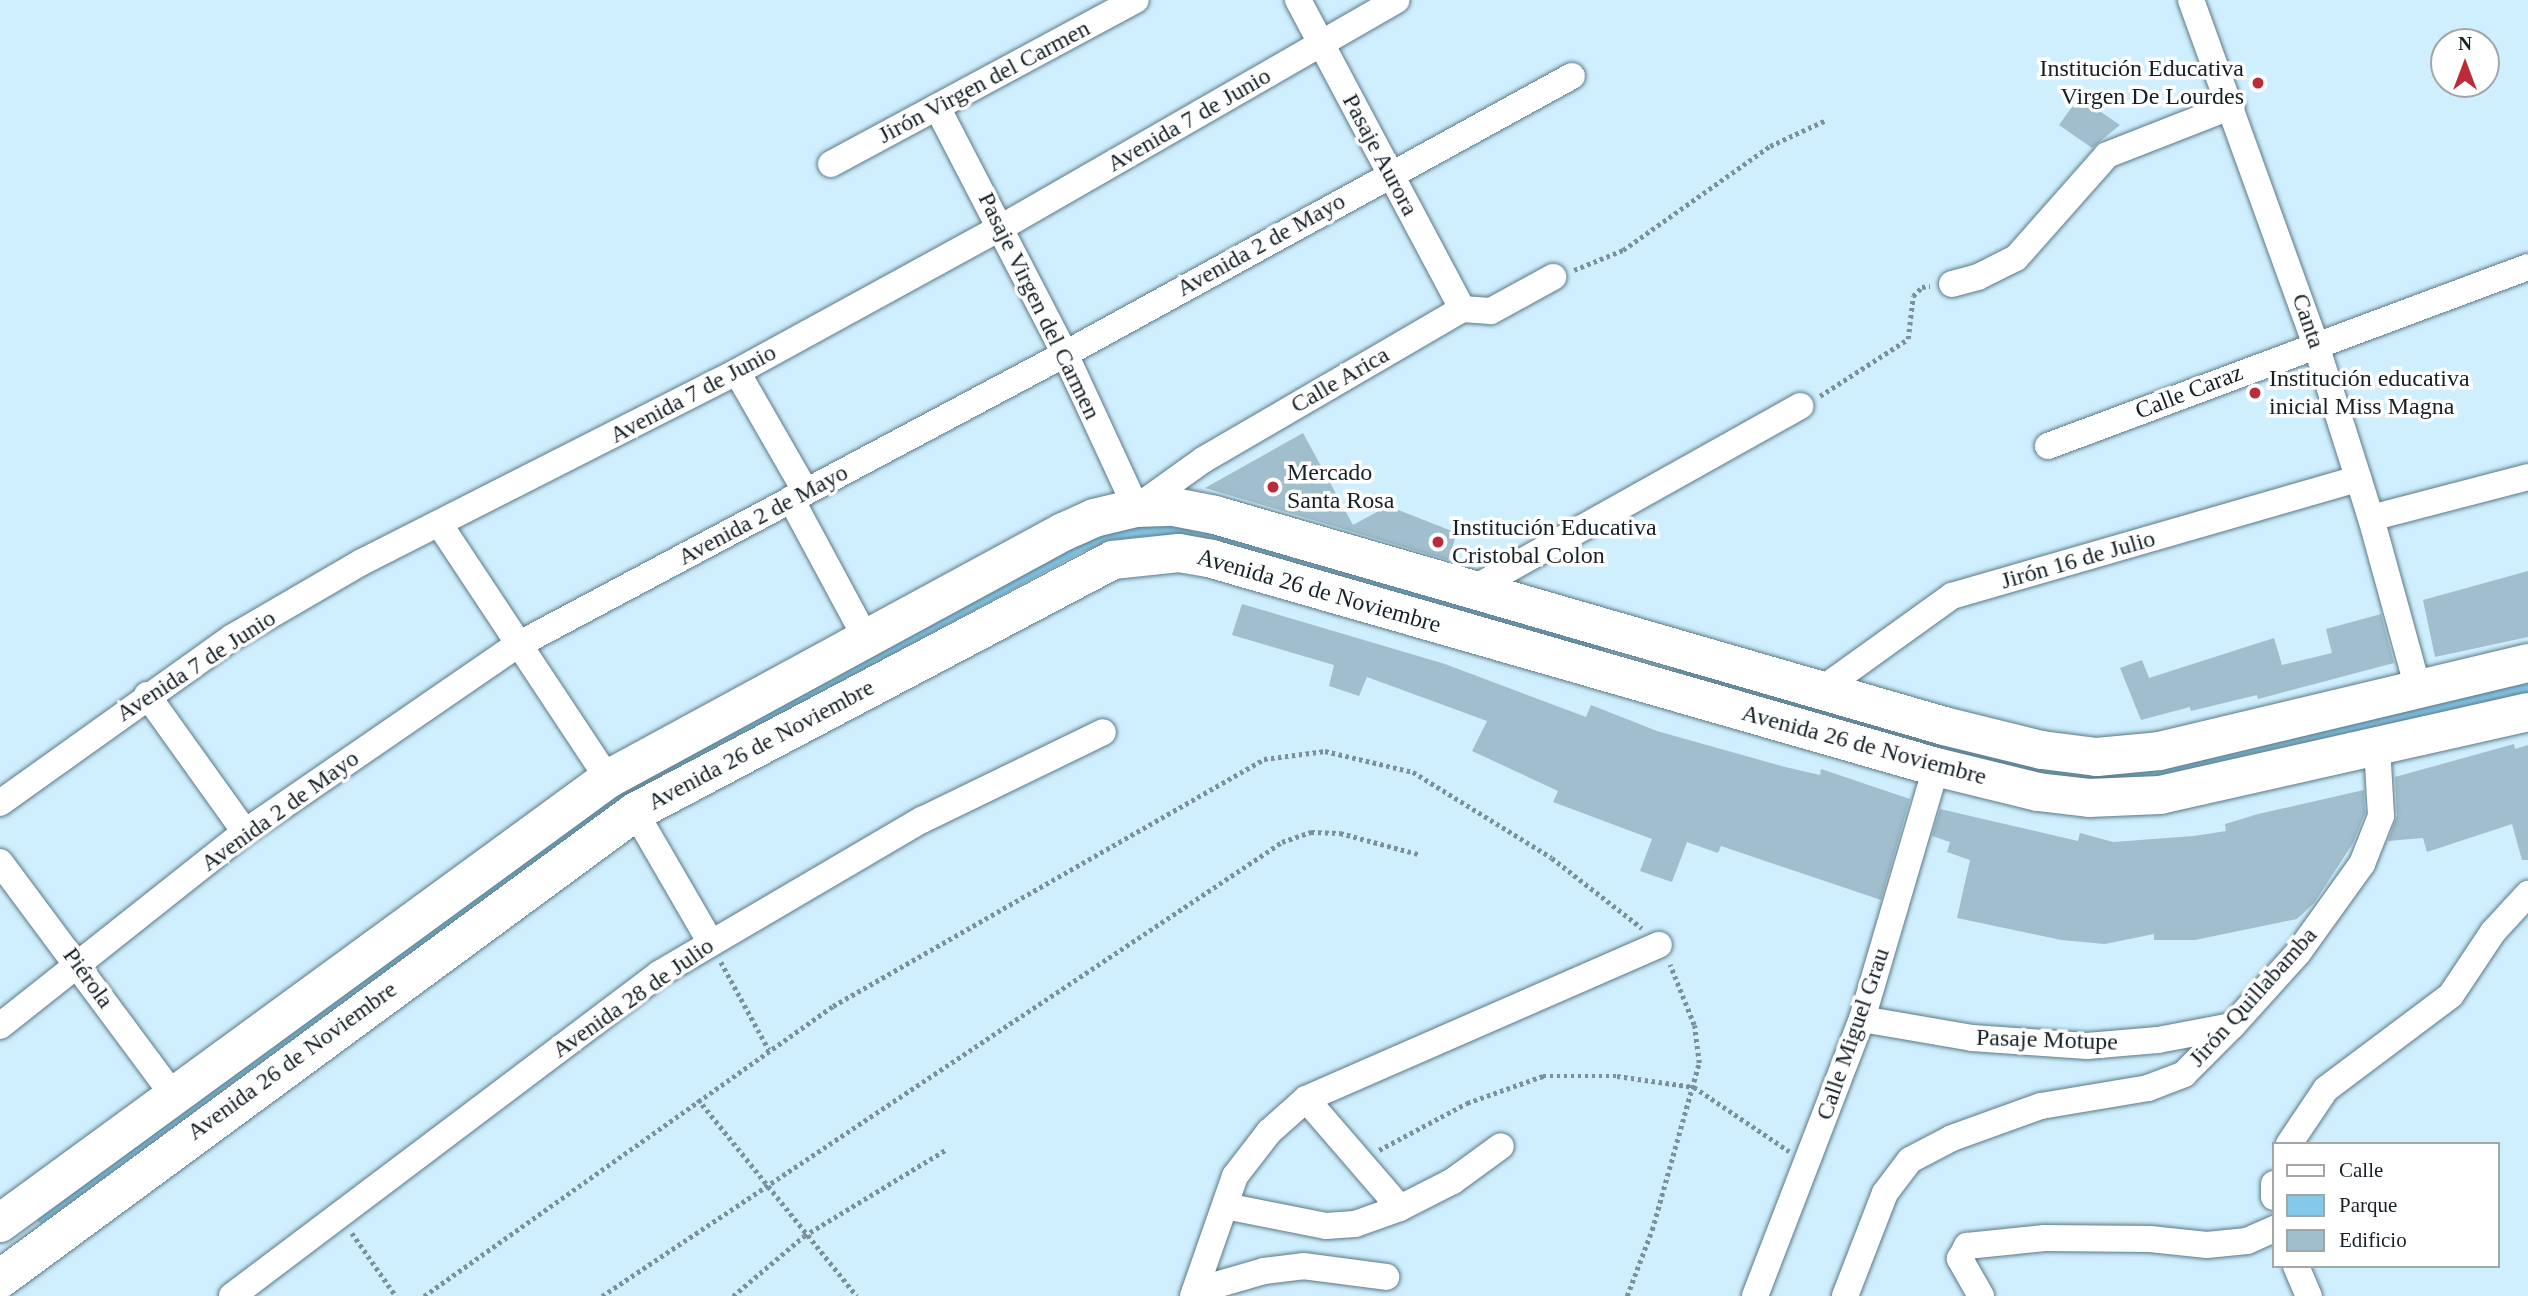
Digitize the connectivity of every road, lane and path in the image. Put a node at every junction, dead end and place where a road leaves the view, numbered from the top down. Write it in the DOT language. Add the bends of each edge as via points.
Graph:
graph roads {
  1 [pos="1136,0"];
  2 [pos="1298,0"];
  3 [pos="1396,0"];
  4 [pos="2190,0"];
  5 [pos="1322,44"];
  6 [pos="1572,76"];
  7 [pos="2232,106"];
  8 [pos="937,107"];
  9 [pos="1824,121"];
  10 [pos="831,164"];
  11 [pos="1389,173"];
  12 [pos="1002,227"];
  13 [pos="2528,267"];
  14 [pos="1553,277"];
  15 [pos="1952,284"];
  16 [pos="1462,309"];
  17 [pos="2316,345"];
  18 [pos="1065,354"];
  19 [pos="737,372"];
  20 [pos="1800,407"];
  21 [pos="2048,446"];
  22 [pos="2528,477"];
  23 [pos="2358,479"];
  24 [pos="799,496"];
  25 [pos="1136,508"];
  26 [pos="2371,517"];
  27 [pos="440,525"];
  28 [pos="1473,589"];
  29 [pos="866,638"];
  30 [pos="1644,638"];
  31 [pos="520,644"];
  32 [pos="2528,663"];
  33 [pos="1631,680"];
  34 [pos="2418,689"];
  35 [pos="1821,690"];
  36 [pos="147,695"];
  37 [pos="2528,712"];
  38 [pos="1103,732"];
  39 [pos="2377,747"];
  40 [pos="1936,767"];
  41 [pos="608,779"];
  42 [pos="0,803"];
  43 [pos="635,812"];
  44 [pos="245,832"];
  45 [pos="1418,854"];
  46 [pos="0,862"];
  47 [pos="2528,894"];
  48 [pos="710,943"];
  49 [pos="1659,945"];
  50 [pos="81,967"];
  51 [pos="1862,1019"];
  52 [pos="0,1026"];
  53 [pos="2232,1026"];
  54 [pos="769,1050"];
  55 [pos="1695,1087"];
  56 [pos="173,1095"];
  57 [pos="698,1099"];
  58 [pos="1307,1099"];
  59 [pos="2290,1142"];
  60 [pos="1501,1146"];
  61 [pos="947,1149"];
  62 [pos="1360,1161"];
  63 [pos="1807,1163"];
  64 [pos="765,1185"];
  65 [pos="1225,1206"];
  66 [pos="1400,1208"];
  67 [pos="339,1215"];
  68 [pos="0,1224"];
  69 [pos="2272,1230"];
  70 [pos="804,1236"];
  71 [pos="2297,1268"];
  72 [pos="13,1269"];
  73 [pos="1386,1277"];
  74 [pos="1194,1294"];
  75 [pos="232,1296"];
  76 [pos="396,1296"];
  77 [pos="424,1296"];
  78 [pos="601,1296"];
  79 [pos="733,1296"];
  80 [pos="857,1296"];
  81 [pos="1627,1296"];
  82 [pos="1755,1296"];
  83 [pos="1845,1296"];
  84 [pos="1981,1296"];
  85 [pos="2309,1296"];
  1 -- 8 [label="street, Jirón Virgen del Carmen"];
  2 -- 5 [label="street, Pasaje Aurora"];
  3 -- 5 [label="street, Avenida 7 de Junio"];
  4 -- 7 [label="street, Canta"];
  5 -- 11 [label="street, Pasaje Aurora"];
  5 -- 12 [label="street, Avenida 7 de Junio"];
  6 -- 11 [label="street, Avenida 2 de Mayo"];
  7 -- 15 [label="street" via="2108,155 2016,258"];
  7 -- 17 [label="street, Canta"];
  8 -- 10 [label="street, Jirón Virgen del Carmen"];
  8 -- 12 [label="street, Pasaje Virgen del Carmen"];
  9 -- 14 [label="path" via="1770,146 1623,250"];
  11 -- 16 [label="street, Pasaje Aurora"];
  11 -- 18 [label="street, Avenida 2 de Mayo"];
  12 -- 18 [label="street, Pasaje Virgen del Carmen"];
  12 -- 19 [label="street, Avenida 7 de Junio"];
  13 -- 17 [label="street, Calle Caraz"];
  14 -- 16 [label="street, Calle Arica" via="1491,311"];
  15 -- 20 [label="path" via="1922,287 1913,296 1908,339"];
  16 -- 25 [label="street, Calle Arica" via="1203,460"];
  17 -- 21 [label="street, Calle Caraz"];
  17 -- 23 [label="street, Canta"];
  18 -- 24 [label="street, Avenida 2 de Mayo"];
  18 -- 25 [label="street, Pasaje Virgen del Carmen"];
  19 -- 24 [label="street"];
  19 -- 27 [label="street, Avenida 7 de Junio"];
  20 -- 28 [label="street"];
  22 -- 26 [label="street"];
  23 -- 26 [label="street, Canta"];
  23 -- 35 [label="street, Jirón 16 de Julio" via="1952,596"];
  24 -- 29 [label="street"];
  24 -- 31 [label="street, Avenida 2 de Mayo"];
  25 -- 28 [label="main road, Avenida 26 de Noviembre" via="1174,507 1215,515"];
  25 -- 29 [label="main road, Avenida 26 de Noviembre" via="1094,517"];
  26 -- 34 [label="street, Canta"];
  27 -- 31 [label="street"];
  27 -- 36 [label="street, Avenida 7 de Junio" via="362,562"];
  28 -- 30 [label="main road, Avenida 26 de Noviembre"];
  29 -- 41 [label="main road, Avenida 26 de Noviembre"];
  30 -- 33 [label="main road"];
  30 -- 35 [label="main road, Avenida 26 de Noviembre"];
  31 -- 41 [label="street"];
  31 -- 44 [label="street, Avenida 2 de Mayo"];
  32 -- 34 [label="main road, Avenida 26 de Noviembre"];
  33 -- 40 [label="main road, Avenida 26 de Noviembre"];
  33 -- 43 [label="main road, Avenida 26 de Noviembre" via="1212,559 1144,554 1087,570"];
  34 -- 35 [label="main road, Avenida 26 de Noviembre" via="2159,751 2097,757 2005,741"];
  36 -- 42 [label="street, Avenida 7 de Junio"];
  36 -- 44 [label="street"];
  37 -- 39 [label="main road, Avenida 26 de Noviembre"];
  38 -- 48 [label="street, Avenida 28 de Julio" via="922,820"];
  39 -- 40 [label="main road, Avenida 26 de Noviembre" via="2160,795 2090,798 2038,792"];
  39 -- 53 [label="street, Jirón Quillabamba" via="2381,816 2362,864 2298,953"];
  40 -- 51 [label="street, Calle Miguel Grau"];
  41 -- 56 [label="main road, Avenida 26 de Noviembre"];
  43 -- 48 [label="street"];
  43 -- 72 [label="main road, Avenida 26 de Noviembre"];
  44 -- 50 [label="street, Avenida 2 de Mayo"];
  45 -- 64 [label="path" via="1340,833 1311,832 1282,842"];
  46 -- 50 [label="street, Piérola"];
  47 -- 59 [label="street" via="2493,932 2451,995 2326,1089"];
  48 -- 54 [label="path"];
  48 -- 67 [label="street, Avenida 28 de Julio" via="659,974"];
  49 -- 54 [label="path" via="1552,858 1412,772 1325,751 1264,758 833,1006"];
  49 -- 55 [label="path" via="1695,1024 1699,1063"];
  49 -- 58 [label="street"];
  50 -- 52 [label="street, Avenida 2 de Mayo"];
  50 -- 56 [label="street, Piérola"];
  51 -- 53 [label="street, Pasaje Motupe" via="1972,1038 2087,1046 2158,1040"];
  51 -- 63 [label="street, Calle Miguel Grau"];
  53 -- 83 [label="street, Jirón Quillabamba" via="2184,1074 2148,1088 2041,1106 1952,1138 1910,1160 1885,1193"];
  54 -- 57 [label="path"];
  55 -- 62 [label="path" via="1617,1076 1543,1076 1467,1103"];
  55 -- 63 [label="path"];
  55 -- 81 [label="path"];
  56 -- 68 [label="main road, Avenida 26 de Noviembre"];
  57 -- 64 [label="path"];
  57 -- 77 [label="path"];
  58 -- 62 [label="street"];
  58 -- 65 [label="street" via="1269,1132 1236,1176"];
  60 -- 66 [label="street" via="1453,1181"];
  61 -- 70 [label="path"];
  62 -- 66 [label="street"];
  63 -- 82 [label="street, Calle Miguel Grau"];
  64 -- 70 [label="path"];
  64 -- 78 [label="path"];
  65 -- 66 [label="street" via="1326,1226 1355,1224"];
  65 -- 74 [label="street"];
  67 -- 75 [label="street, Avenida 28 de Julio"];
  67 -- 76 [label="path"];
  68 -- 72 [label="main road"];
  69 -- 84 [label="street" via="2247,1241 2207,1245 2150,1238 2045,1238 1967,1246 1960,1259"];
  70 -- 79 [label="path"];
  70 -- 80 [label="path"];
  71 -- 85 [label="street"];
  73 -- 74 [label="street" via="1303,1266 1264,1271"];
}
